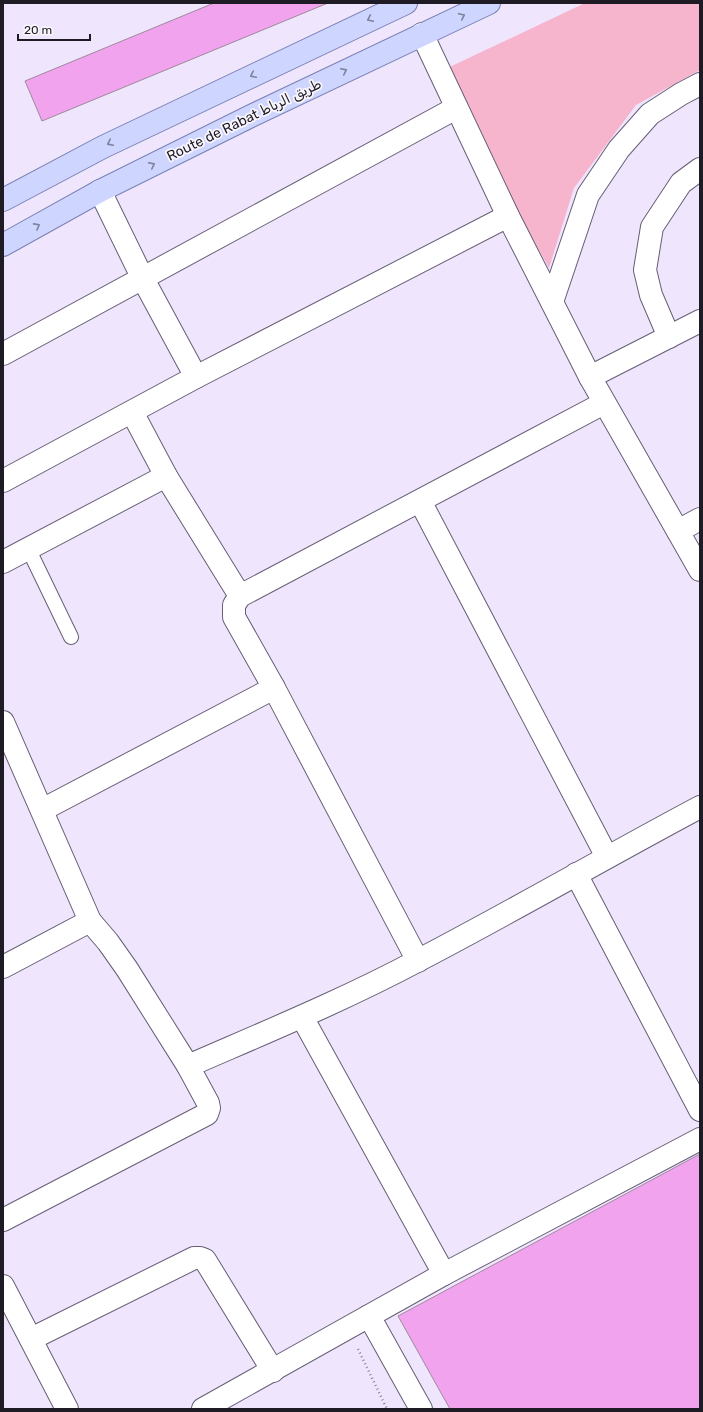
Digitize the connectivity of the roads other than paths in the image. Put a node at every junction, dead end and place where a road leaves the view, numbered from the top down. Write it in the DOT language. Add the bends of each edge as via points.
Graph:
graph roads {
  1 [pos="406,3"];
  2 [pos="489,3"];
  3 [pos="422,34"];
  4 [pos="700,84"];
  5 [pos="456,108"];
  6 [pos="700,169"];
  7 [pos="100,191"];
  8 [pos="3,200"];
  9 [pos="508,216"];
  10 [pos="3,245"];
  11 [pos="143,279"];
  12 [pos="552,302"];
  13 [pos="700,321"];
  14 [pos="669,337"];
  15 [pos="3,354"];
  16 [pos="196,377"];
  17 [pos="590,377"];
  18 [pos="604,403"];
  19 [pos="132,412"];
  20 [pos="166,476"];
  21 [pos="3,481"];
  22 [pos="420,501"];
  23 [pos="700,519"];
  24 [pos="678,531"];
  25 [pos="28,548"];
  26 [pos="3,562"];
  27 [pos="700,570"];
  28 [pos="240,596"];
  29 [pos="71,637"];
  30 [pos="274,688"];
  31 [pos="3,722"];
  32 [pos="700,807"];
  33 [pos="42,810"];
  34 [pos="606,857"];
  35 [pos="576,874"];
  36 [pos="90,921"];
  37 [pos="418,961"];
  38 [pos="3,967"];
  39 [pos="302,1017"];
  40 [pos="188,1066"];
  41 [pos="700,1110"];
  42 [pos="700,1139"];
  43 [pos="3,1220"];
  44 [pos="444,1274"];
  45 [pos="3,1286"];
  46 [pos="370,1316"];
  47 [pos="31,1339"];
  48 [pos="272,1371"];
  49 [pos="67,1409"];
  50 [pos="203,1409"];
  51 [pos="421,1409"];
  1 -- 8 [label="main road, one-way" via="103,147"];
  3 -- 2 [label="main road, Route de Rabat طريق الرباط, one-way"];
  3 -- 5 [label="street"];
  7 -- 3 [label="main road, Route de Rabat طريق الرباط, one-way"];
  4 -- 12 [label="street" via="650,114 620,149 588,195"];
  5 -- 9 [label="street"];
  5 -- 11 [label="street"];
  6 -- 14 [label="street" via="681,183 652,227 645,270 651,295"];
  10 -- 7 [label="main road, Route de Rabat طريق الرباط, one-way"];
  7 -- 11 [label="street"];
  9 -- 12 [label="street"];
  9 -- 16 [label="street"];
  11 -- 15 [label="street"];
  11 -- 16 [label="street"];
  12 -- 17 [label="street"];
  13 -- 14 [label="street"];
  14 -- 17 [label="street"];
  16 -- 19 [label="street"];
  17 -- 18 [label="street"];
  18 -- 22 [label="street"];
  18 -- 24 [label="street"];
  19 -- 20 [label="street"];
  19 -- 21 [label="street"];
  20 -- 25 [label="street"];
  20 -- 28 [label="street"];
  22 -- 28 [label="street"];
  22 -- 34 [label="street"];
  23 -- 24 [label="street"];
  24 -- 27 [label="street"];
  25 -- 26 [label="street"];
  25 -- 29 [label="lane"];
  28 -- 30 [label="street" via="234,605 234,617"];
  30 -- 33 [label="street"];
  30 -- 37 [label="street"];
  31 -- 33 [label="street"];
  32 -- 34 [label="street"];
  33 -- 36 [label="street"];
  34 -- 35 [label="street"];
  35 -- 37 [label="street"];
  35 -- 41 [label="street"];
  36 -- 38 [label="street"];
  36 -- 40 [label="street" via="127,969"];
  37 -- 39 [label="street"];
  39 -- 40 [label="street"];
  39 -- 44 [label="street"];
  40 -- 43 [label="street" via="208,1102 207,1114"];
  42 -- 44 [label="street"];
  44 -- 46 [label="street"];
  45 -- 47 [label="street"];
  46 -- 48 [label="street"];
  46 -- 51 [label="street"];
  47 -- 48 [label="street" via="194,1258 200,1258 205,1260"];
  47 -- 49 [label="street"];
  48 -- 50 [label="street"];
}
